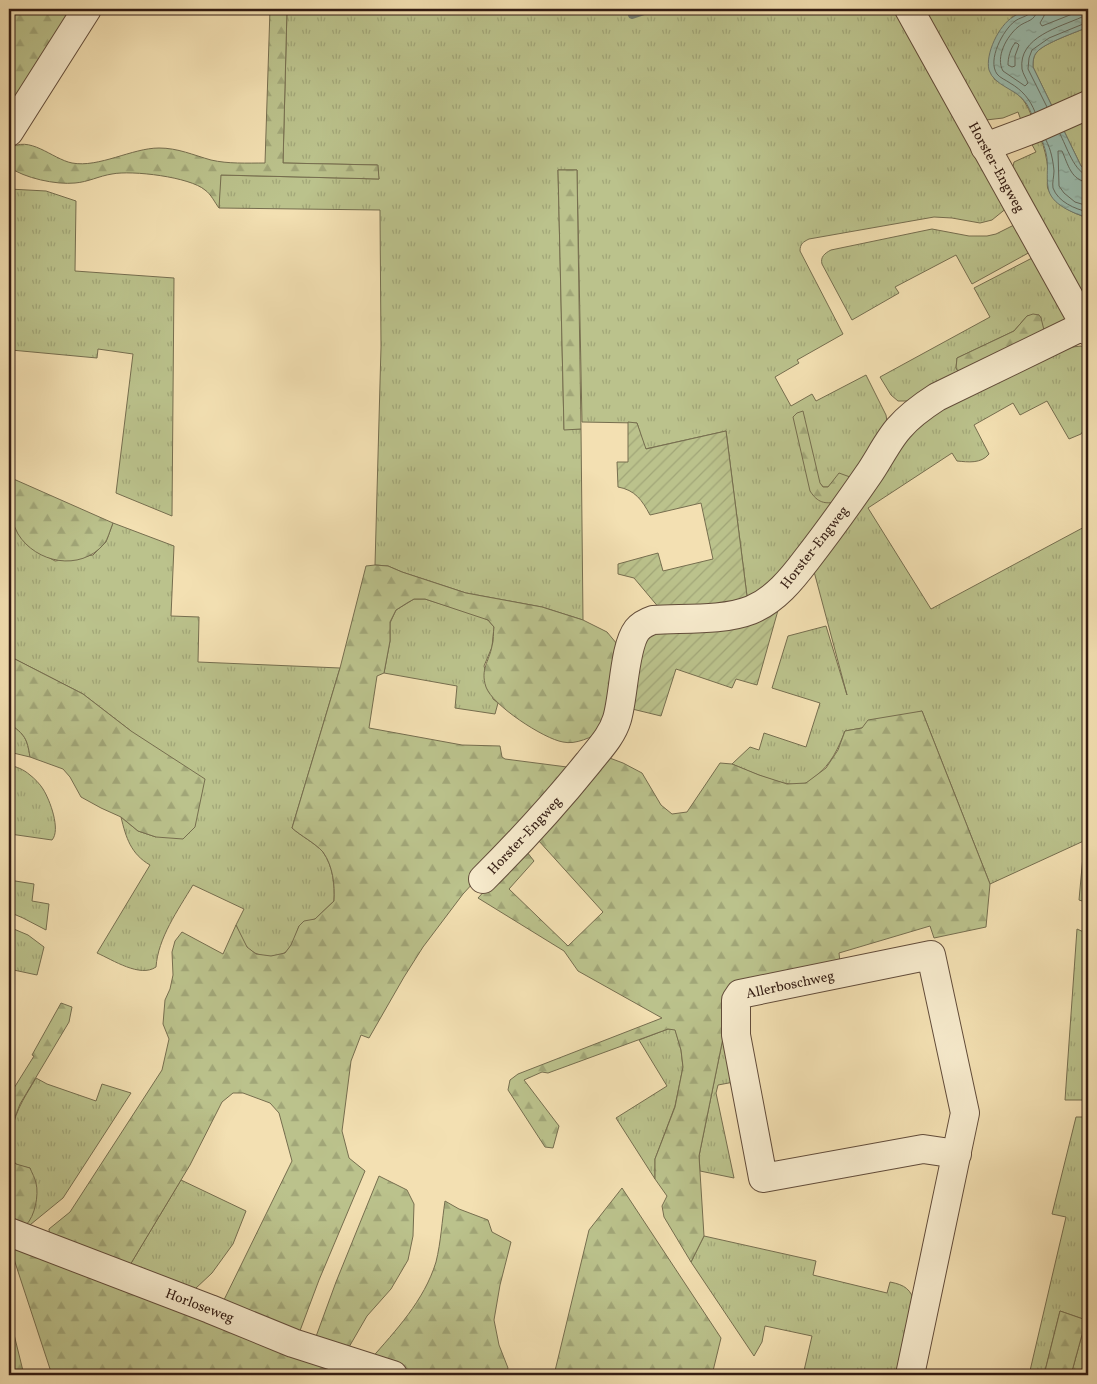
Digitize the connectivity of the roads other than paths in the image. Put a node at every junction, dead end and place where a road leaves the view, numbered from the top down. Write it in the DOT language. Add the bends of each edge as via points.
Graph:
graph roads {
  1 [pos="87,9"];
  2 [pos="909,9"];
  3 [pos="1088,105"];
  4 [pos="9,132"];
  5 [pos="985,147"];
  6 [pos="1087,328"];
  7 [pos="483,879"];
  8 [pos="957,1154"];
  9 [pos="9,1232"];
  10 [pos="393,1375"];
  11 [pos="910,1375"];
  1 -- 4 [label="street"];
  2 -- 5 [label="street, Horster-Engweg"];
  3 -- 5 [label="street"];
  5 -- 6 [label="street, Horster-Engweg"];
  6 -- 7 [label="street, Horster-Engweg" via="938,397 917,410 898,429 829,530 778,593 753,609 738,614 653,620 636,630 630,644 618,717 612,732 525,837"];
  8 -- 8 [label="street, Allerboschweg" via="923,1149 763,1178 736,1035 736,1000 740,994 931,955 965,1112"];
  8 -- 11 [label="street, Allerboschweg"];
  9 -- 10 [label="street, Horloseweg" via="293,1343"];
}
